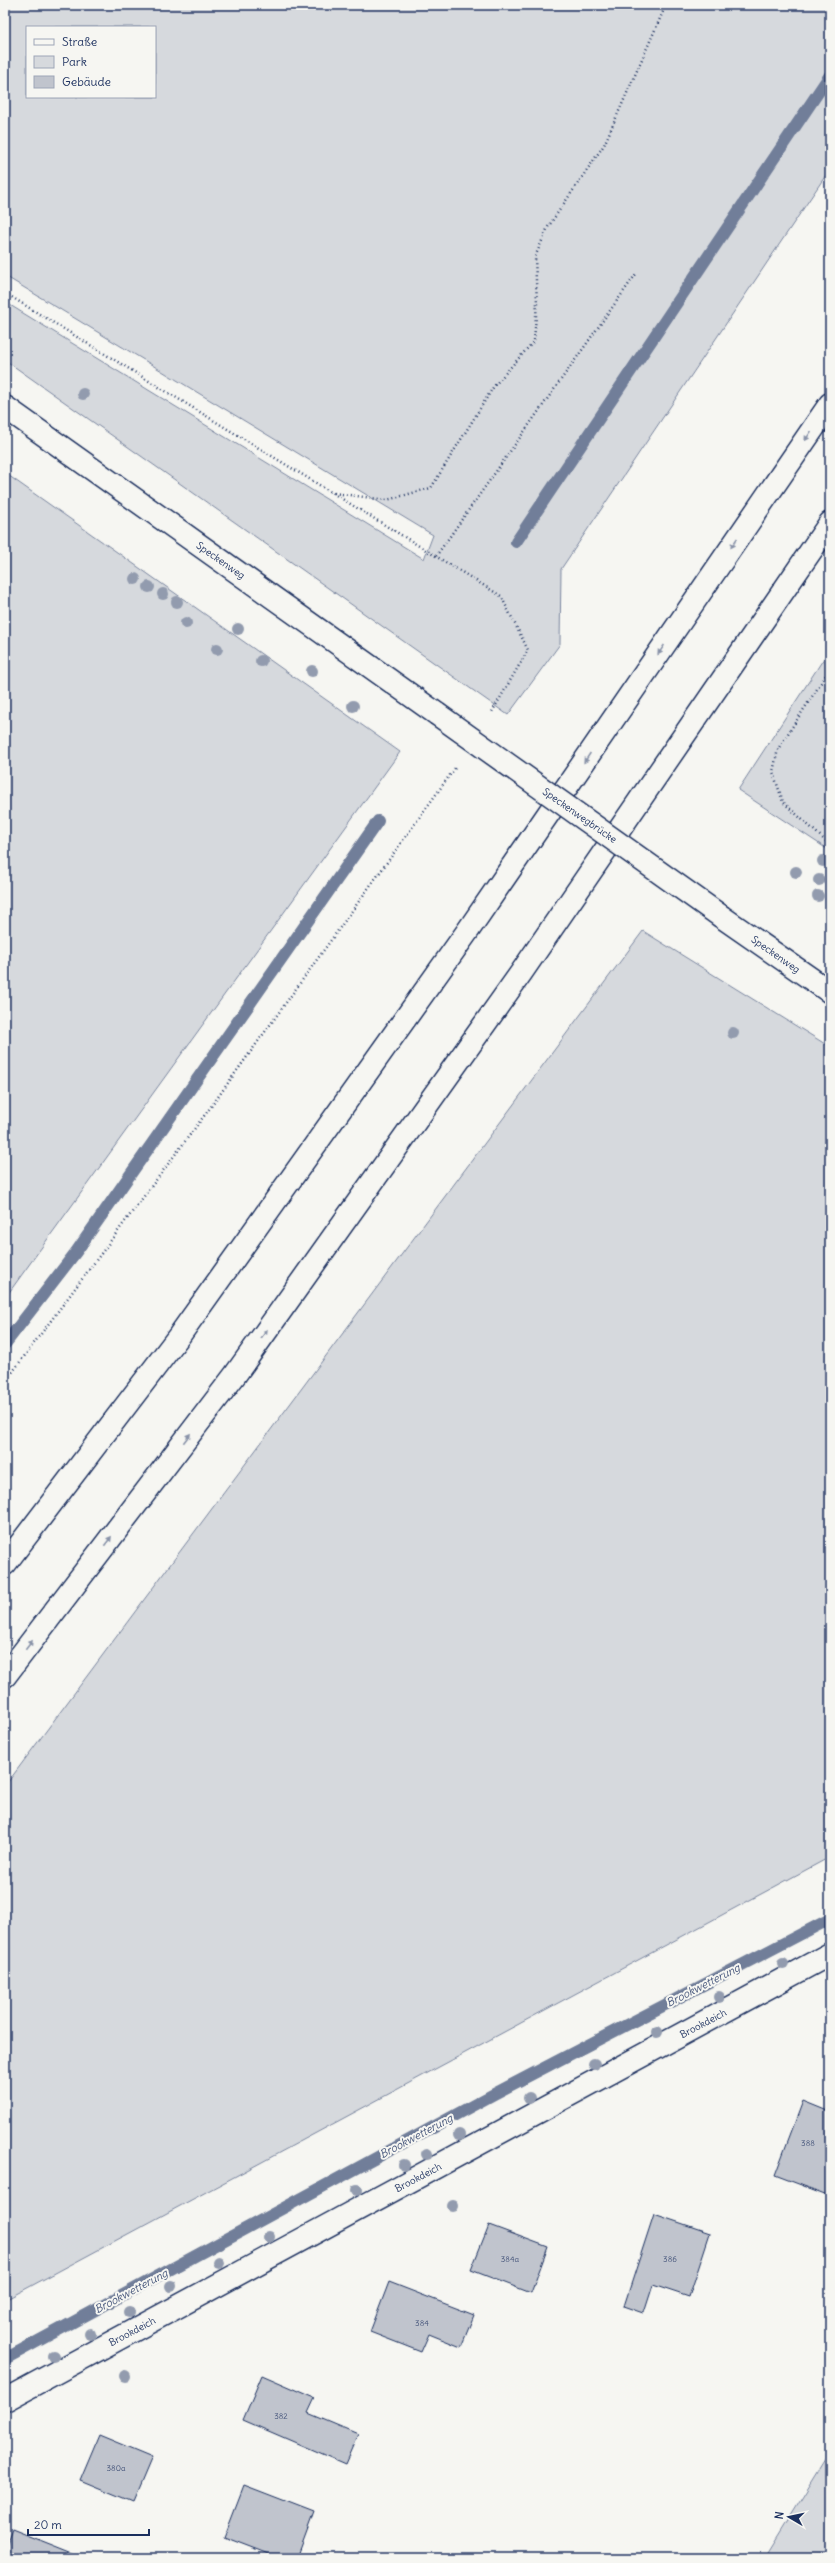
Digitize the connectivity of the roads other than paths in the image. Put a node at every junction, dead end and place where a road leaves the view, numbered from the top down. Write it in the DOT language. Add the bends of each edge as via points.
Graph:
graph roads {
  1 [pos="830,404"];
  2 [pos="5,407"];
  3 [pos="830,523"];
  4 [pos="437,714"];
  5 [pos="722,917"];
  6 [pos="830,992"];
  7 [pos="5,1564"];
  8 [pos="5,1676"];
  9 [pos="830,1954"];
  10 [pos="5,2400"];
  1 -- 7 [label="main road, one-way" via="467,932 179,1336"];
  2 -- 4 [label="main road, Speckenweg"];
  8 -- 3 [label="main road, one-way" via="235,1375 521,973"];
  4 -- 5 [label="main road, Speckenwegbrücke, bridge"];
  5 -- 6 [label="main road, Speckenweg"];
  9 -- 10 [label="main road, Brookdeich"];
}
